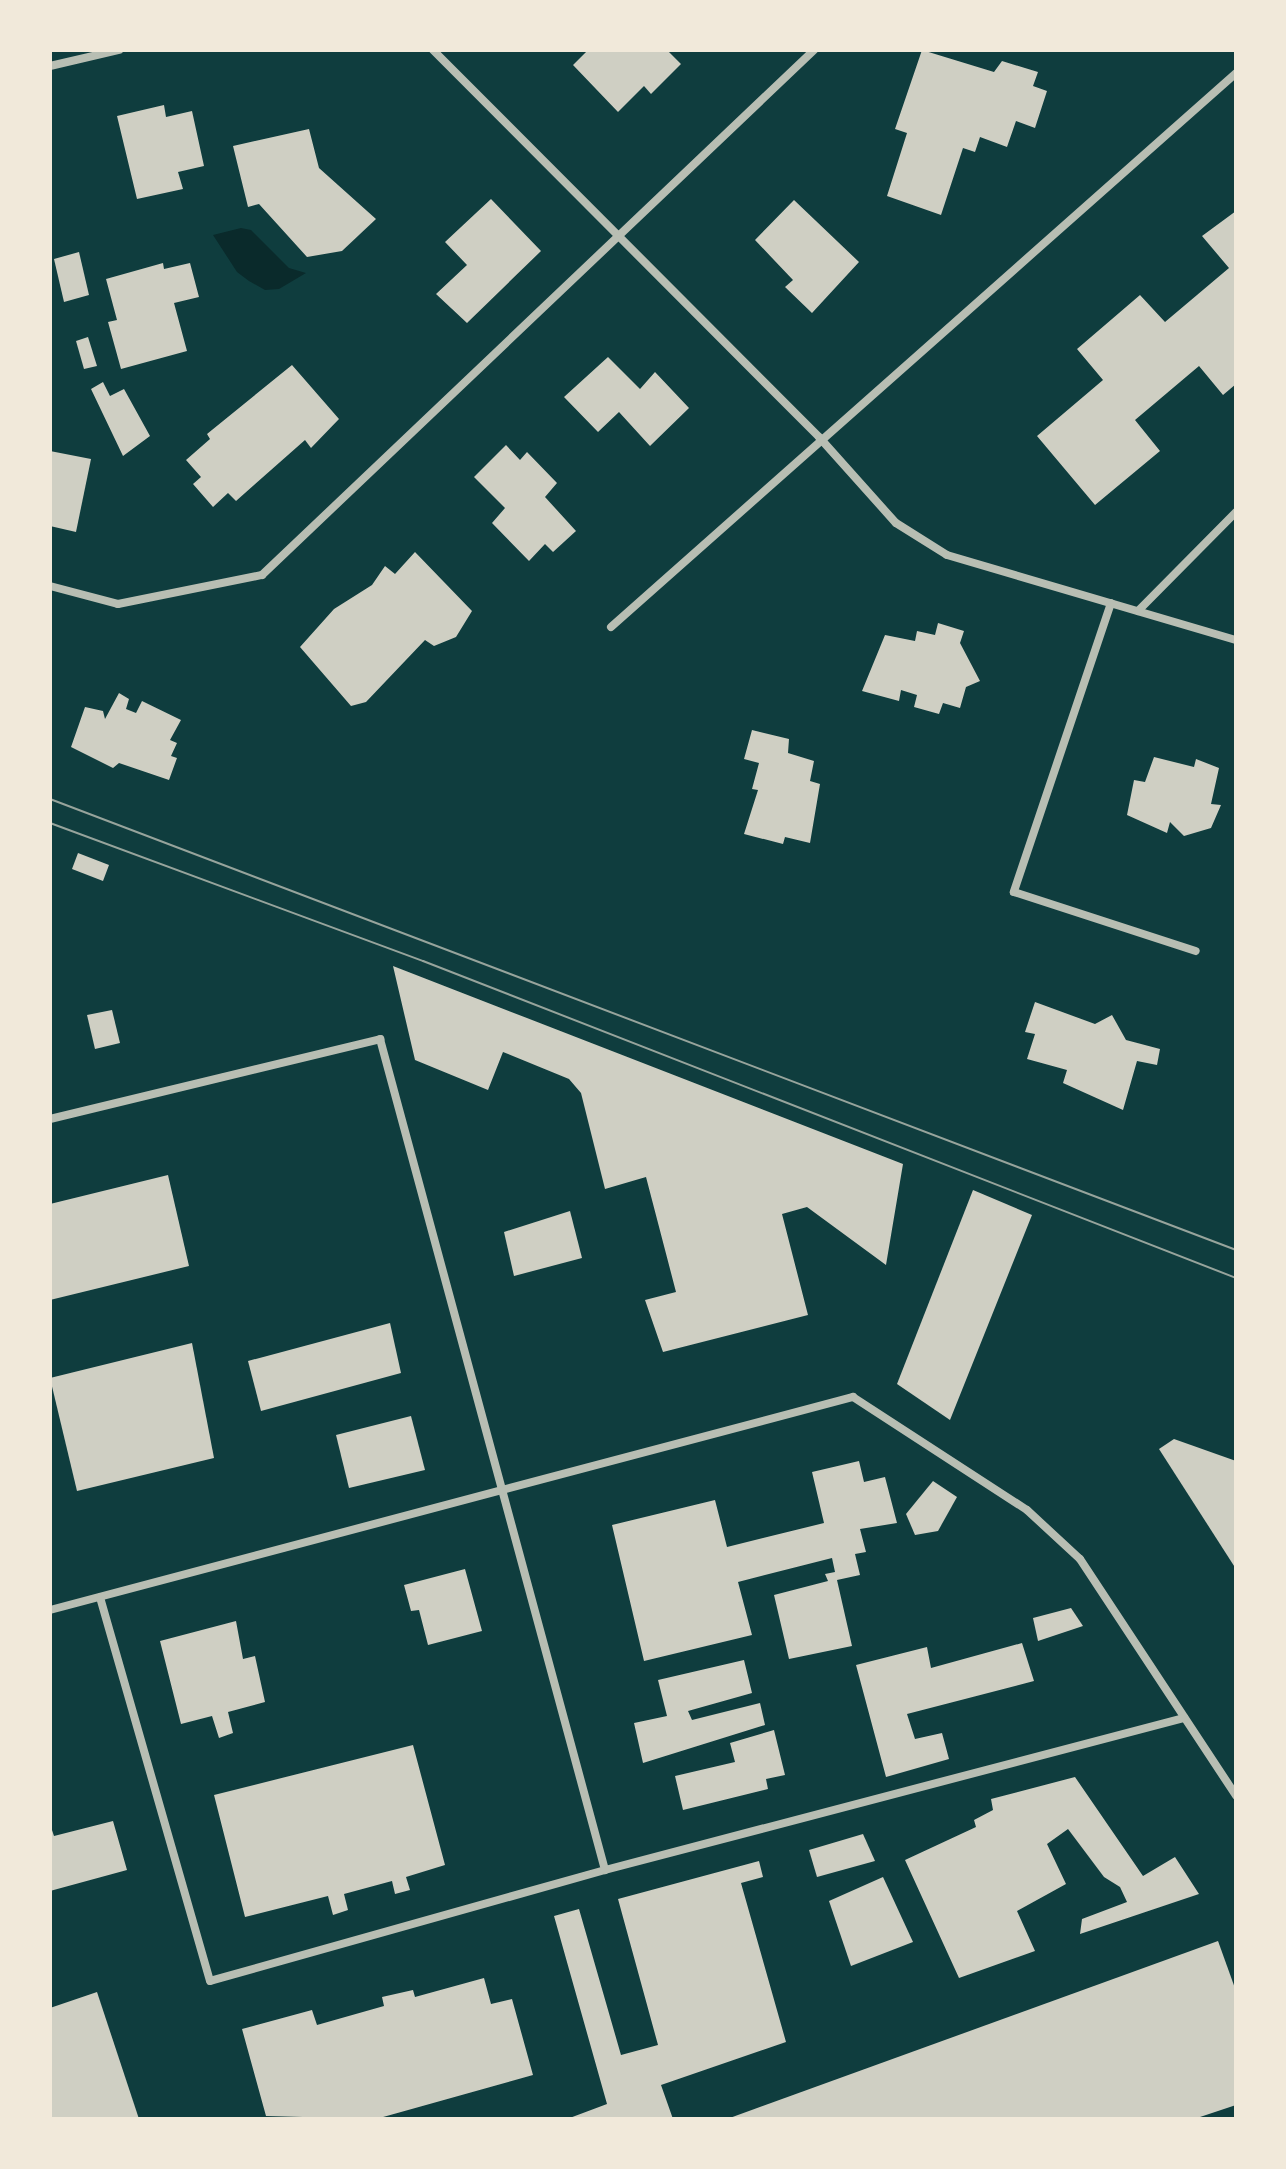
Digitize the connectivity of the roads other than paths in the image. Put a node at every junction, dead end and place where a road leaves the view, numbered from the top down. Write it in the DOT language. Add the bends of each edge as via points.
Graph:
graph roads {
  1 [pos="119,50"];
  2 [pos="433,50"];
  3 [pos="814,50"];
  4 [pos="50,66"];
  5 [pos="1236,73"];
  6 [pos="616,236"];
  7 [pos="819,437"];
  8 [pos="1236,512"];
  9 [pos="50,586"];
  10 [pos="1111,603"];
  11 [pos="1138,611"];
  12 [pos="611,627"];
  13 [pos="1236,640"];
  14 [pos="1196,951"];
  15 [pos="50,1119"];
  16 [pos="506,1489"];
  17 [pos="100,1597"];
  18 [pos="50,1610"];
  19 [pos="1184,1718"];
  20 [pos="1236,1796"];
  21 [pos="605,1870"];
  1 -- 4 [label="street"];
  2 -- 6 [label="street"];
  3 -- 6 [label="street"];
  5 -- 7 [label="street"];
  6 -- 7 [label="street"];
  6 -- 9 [label="street" via="262,575 118,604"];
  7 -- 10 [label="street" via="896,523 947,555"];
  7 -- 12 [label="street"];
  8 -- 11 [label="street"];
  10 -- 11 [label="street"];
  10 -- 14 [label="street" via="1014,892"];
  11 -- 13 [label="street"];
  15 -- 16 [label="street" via="380,1039"];
  16 -- 17 [label="street"];
  16 -- 19 [label="street" via="853,1397 1027,1510 1080,1559"];
  16 -- 21 [label="street"];
  17 -- 18 [label="street"];
  17 -- 21 [label="street" via="210,1981"];
  19 -- 20 [label="street"];
  19 -- 21 [label="street"];
}
